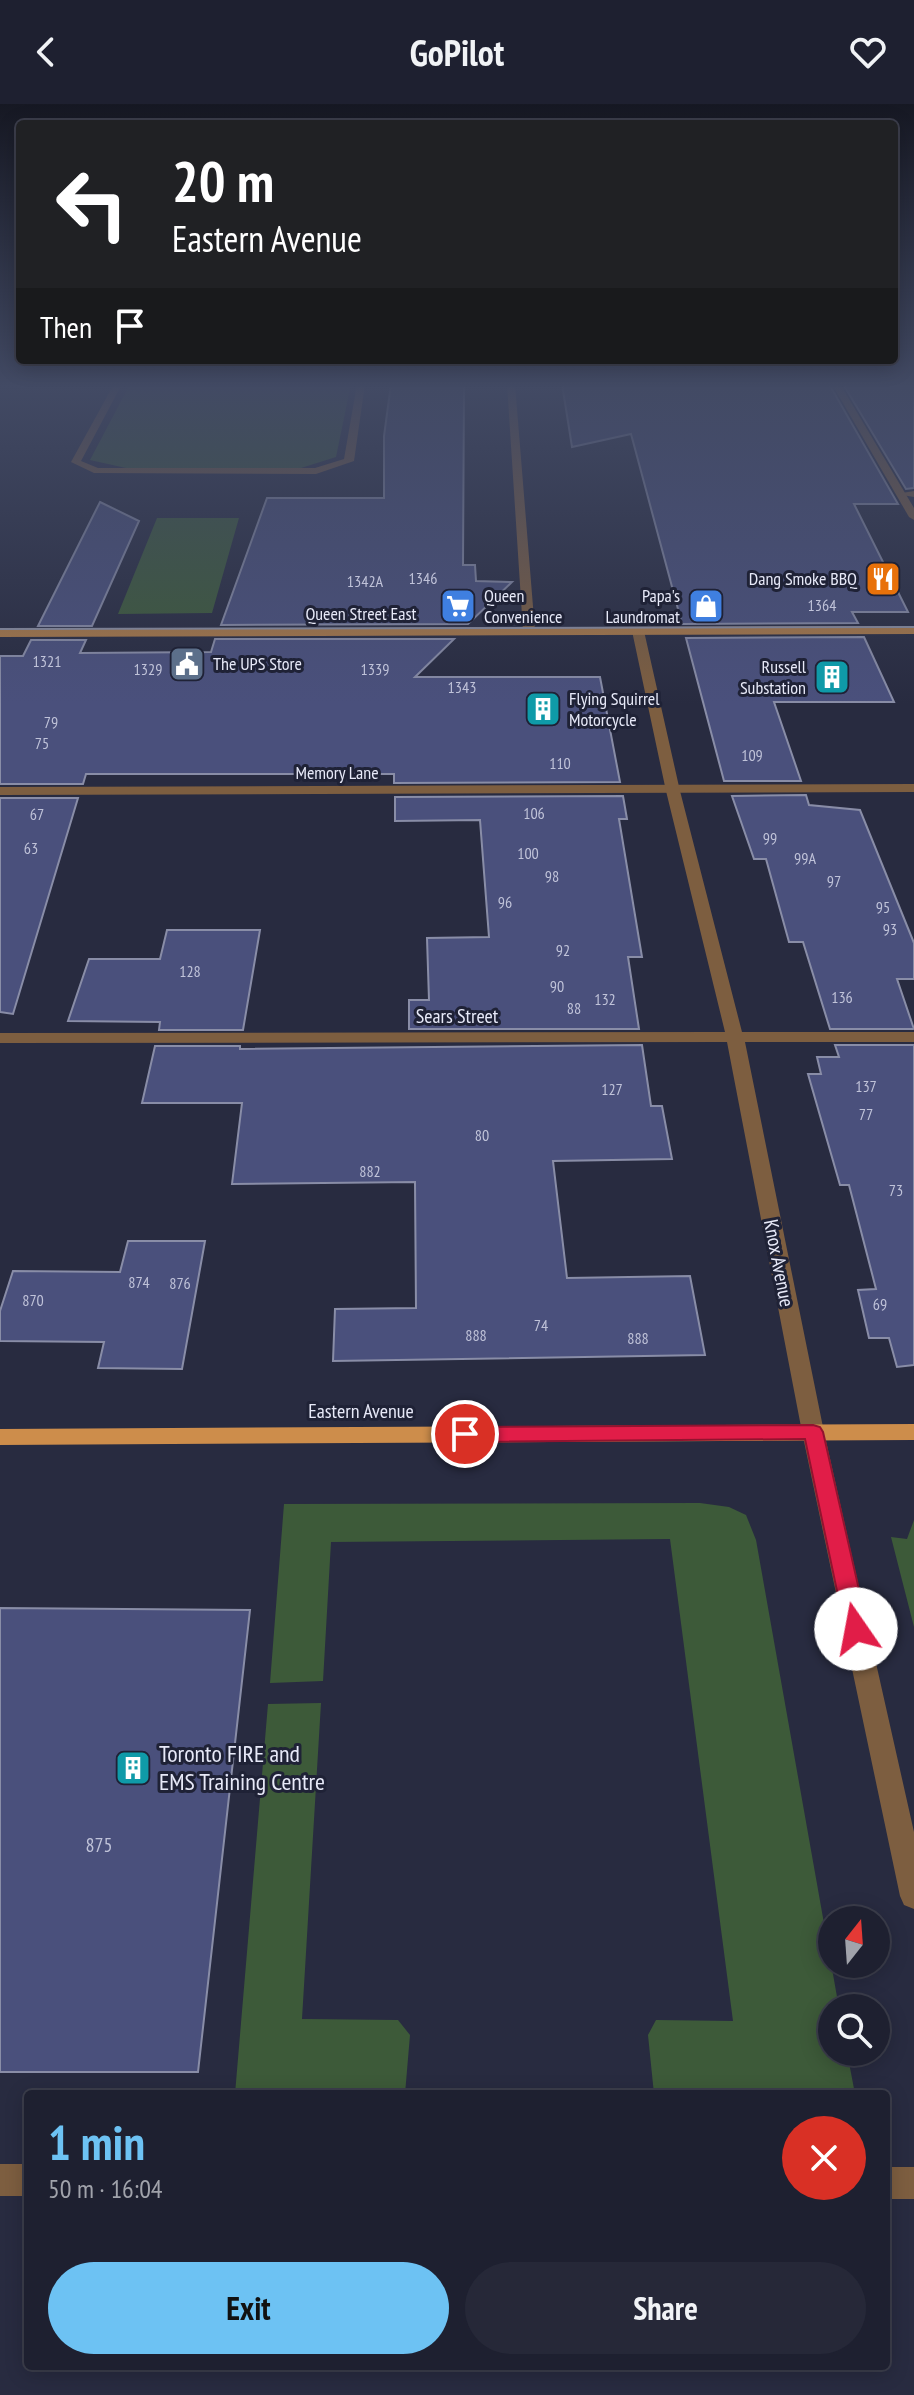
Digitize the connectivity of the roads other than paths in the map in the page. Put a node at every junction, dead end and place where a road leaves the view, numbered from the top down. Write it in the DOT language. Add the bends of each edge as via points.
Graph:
graph roads {
  1 [pos="519,491"];
  2 [pos="899,491"];
  3 [pos="901,494"];
  4 [pos="914,494"];
  5 [pos="914,517"];
  6 [pos="914,630"];
  7 [pos="529,631"];
  8 [pos="638,631"];
  9 [pos="0,633"];
  10 [pos="914,788"];
  11 [pos="0,791"];
  12 [pos="673,791"];
  13 [pos="735,1037"];
  14 [pos="914,1037"];
  15 [pos="0,1038"];
  16 [pos="813,1432"];
  17 [pos="914,1432"];
  18 [pos="0,1437"];
  19 [pos="914,1896"];
  20 [pos="0,2180"];
  21 [pos="24,2180"];
  22 [pos="890,2183"];
  23 [pos="914,2183"];
  1 -- 7 [label="street"];
  2 -- 3 [label="street"];
  3 -- 4 [label="street"];
  3 -- 5 [label="street"];
  6 -- 8 [label="main road, Queen Street East"];
  7 -- 8 [label="main road, Queen Street East"];
  7 -- 9 [label="main road, Queen Street East"];
  8 -- 12 [label="street, Knox Avenue"];
  10 -- 12 [label="street, Memory Lane"];
  11 -- 12 [label="street, Memory Lane"];
  12 -- 13 [label="street, Knox Avenue"];
  13 -- 14 [label="street, Sears Street"];
  13 -- 15 [label="street, Sears Street"];
  13 -- 16 [label="street, Knox Avenue"];
  16 -- 17 [label="main road, Eastern Avenue"];
  16 -- 18 [label="main road, Eastern Avenue"];
  16 -- 19 [label="street, Knox Avenue"];
  20 -- 21 [label="street"];
  22 -- 23 [label="street"];
}
